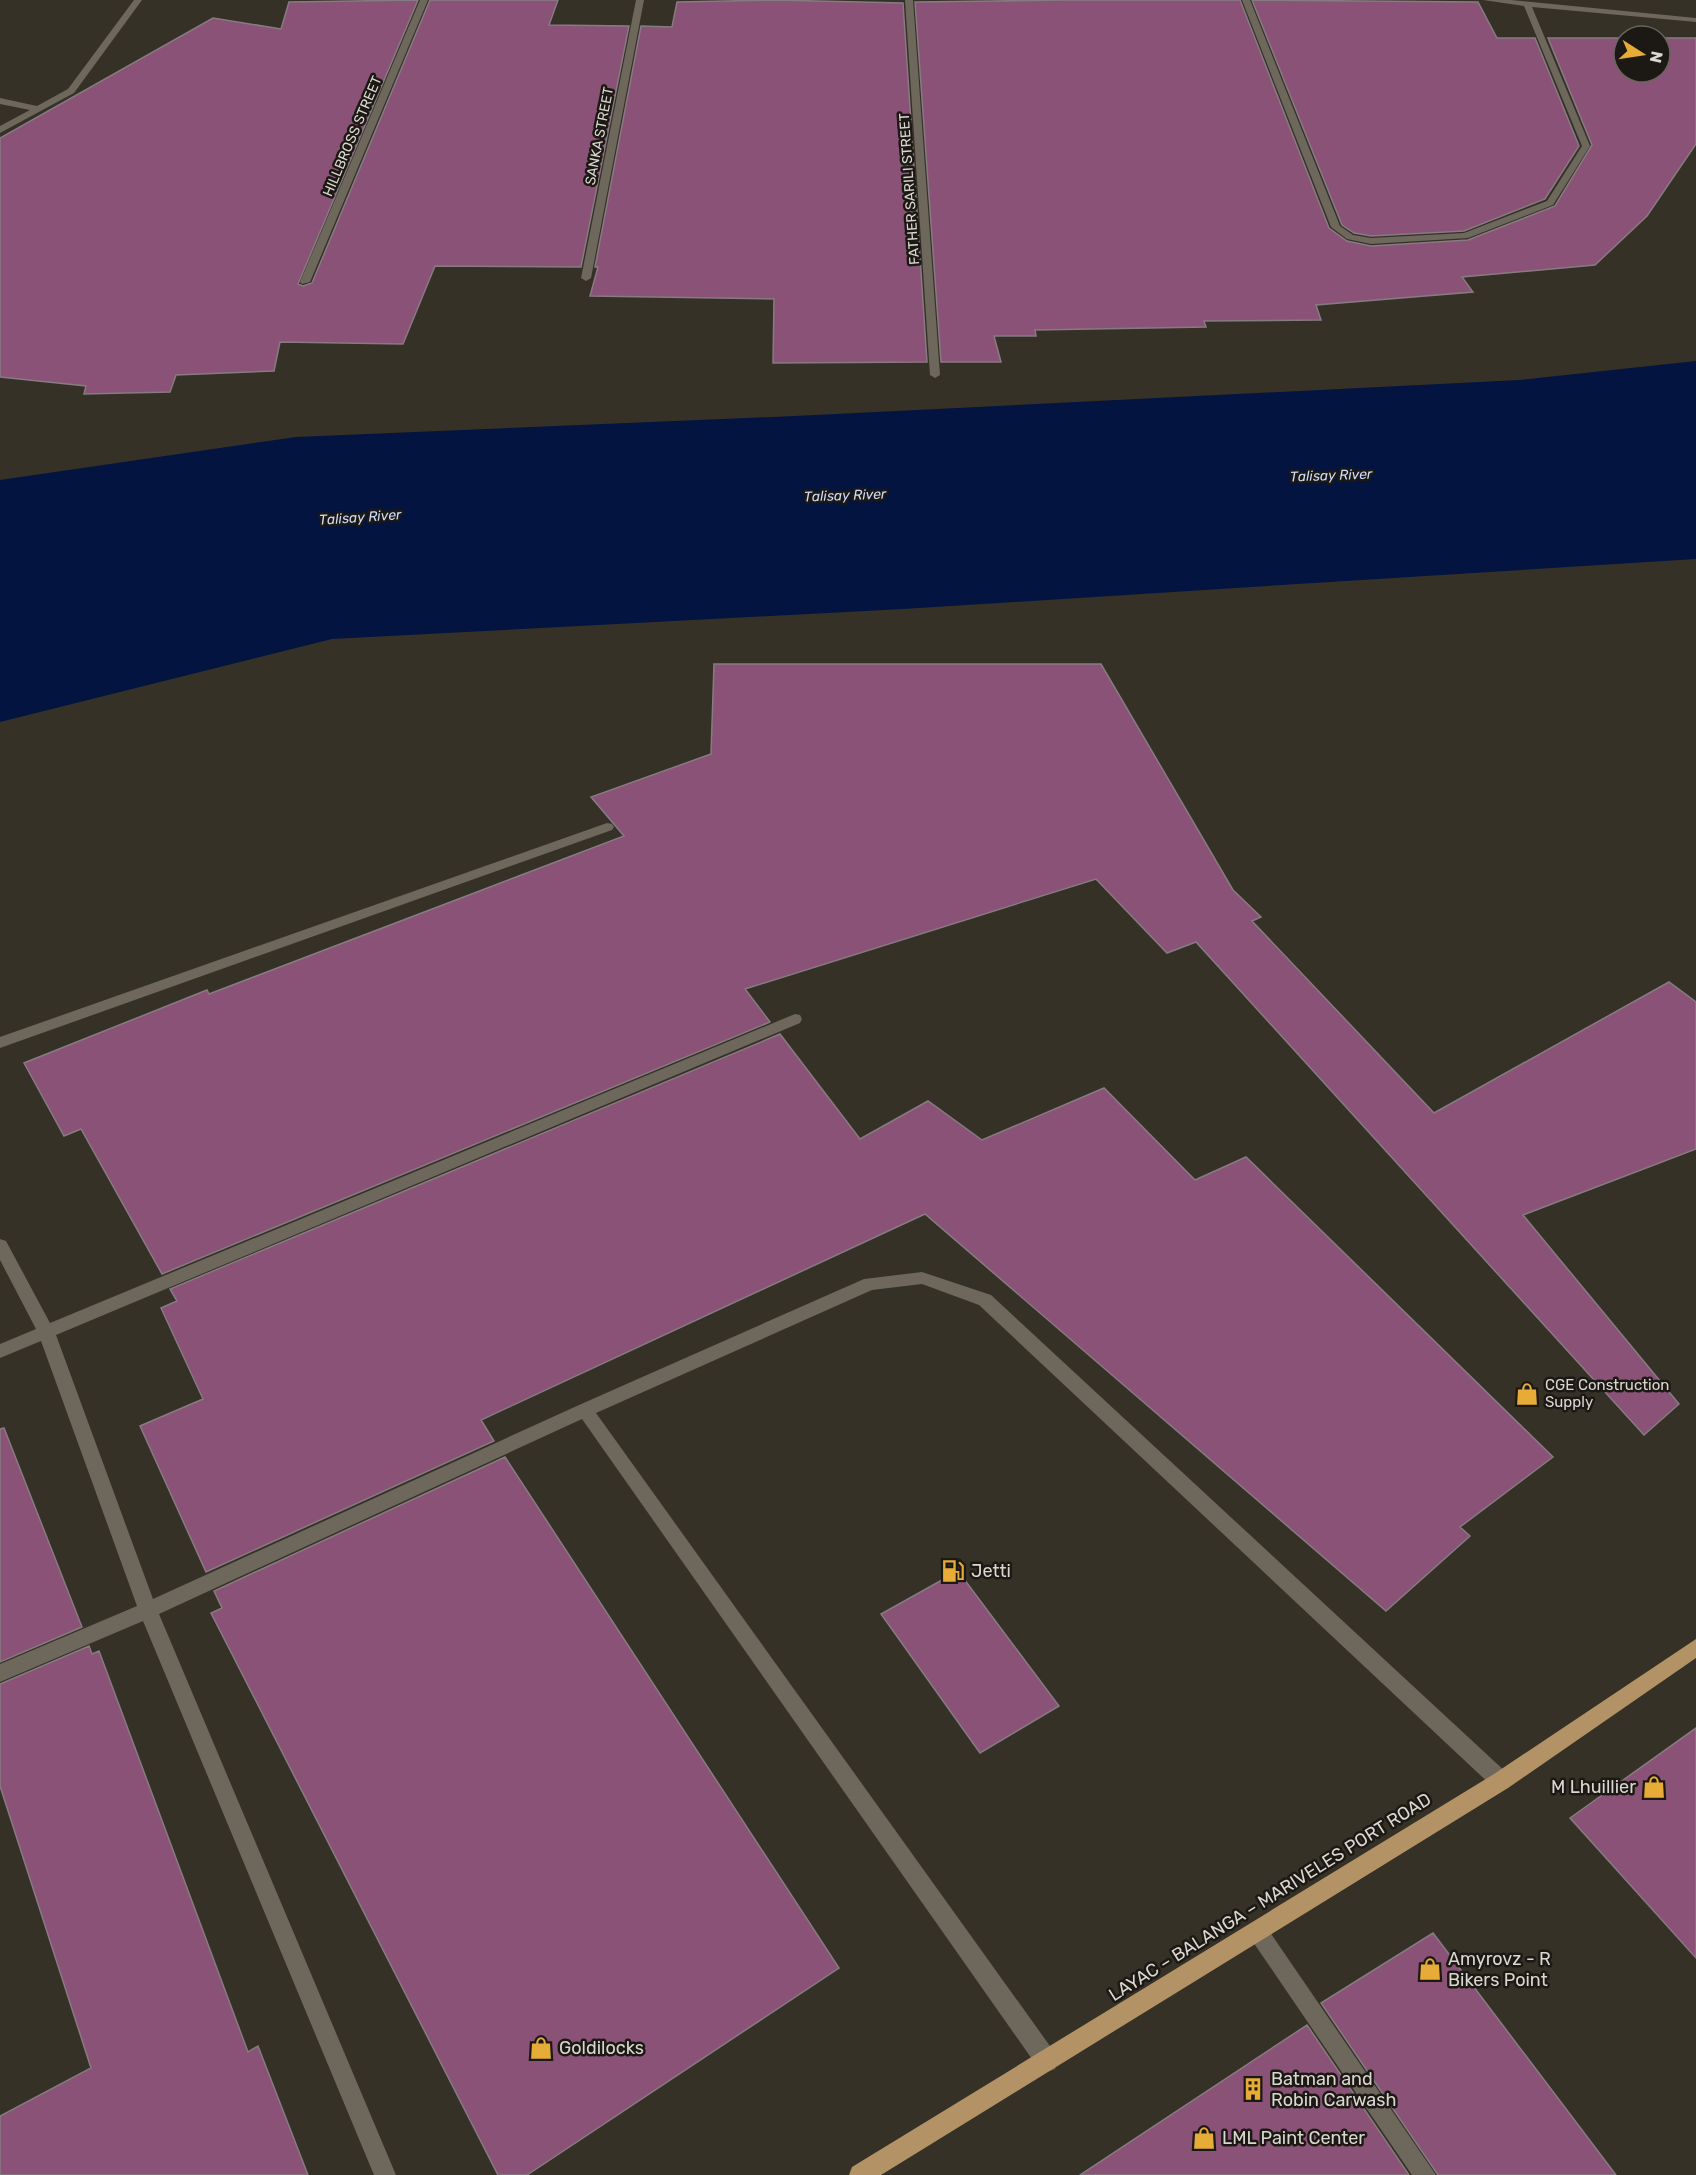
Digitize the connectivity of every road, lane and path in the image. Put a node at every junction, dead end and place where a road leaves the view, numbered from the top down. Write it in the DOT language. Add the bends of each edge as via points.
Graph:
graph roads {
  1 [pos="138,0"];
  2 [pos="424,0"];
  3 [pos="640,0"];
  4 [pos="909,0"];
  5 [pos="1246,0"];
  6 [pos="1487,0"];
  7 [pos="1527,4"];
  8 [pos="1696,20"];
  9 [pos="0,102"];
  10 [pos="37,109"];
  11 [pos="0,130"];
  12 [pos="586,278"];
  13 [pos="305,282"];
  14 [pos="935,375"];
  15 [pos="607,827"];
  16 [pos="795,1019"];
  17 [pos="0,1043"];
  18 [pos="0,1245"];
  19 [pos="46,1331"];
  20 [pos="0,1351"];
  21 [pos="585,1410"];
  22 [pos="148,1610"];
  23 [pos="1696,1647"];
  24 [pos="0,1673"];
  25 [pos="1502,1781"];
  26 [pos="1258,1932"];
  27 [pos="1047,2061"];
  28 [pos="385,2175"];
  29 [pos="860,2175"];
  30 [pos="1425,2175"];
  1 -- 10 [label="street" via="71,91"];
  2 -- 13 [label="street, HILLBROSS STREET"];
  3 -- 12 [label="street, SANKA STREET"];
  4 -- 14 [label="street, FATHER SARILI STREET"];
  5 -- 7 [label="street" via="1335,227 1350,237 1371,241 1465,236 1550,203 1586,146"];
  6 -- 7 [label="street"];
  7 -- 8 [label="street" via="1655,12"];
  9 -- 10 [label="street"];
  10 -- 11 [label="street"];
  15 -- 17 [label="street"];
  16 -- 19 [label="street"];
  18 -- 19 [label="street"];
  19 -- 20 [label="street"];
  19 -- 22 [label="street"];
  21 -- 22 [label="street"];
  21 -- 25 [label="street" via="870,1284 922,1278 985,1300"];
  21 -- 27 [label="street"];
  22 -- 24 [label="street"];
  22 -- 28 [label="street"];
  23 -- 25 [label="main road, LAYAC – BALANGA – MARIVELES PORT ROAD"];
  25 -- 26 [label="main road, LAYAC – BALANGA – MARIVELES PORT ROAD"];
  26 -- 27 [label="main road, LAYAC – BALANGA – MARIVELES PORT ROAD"];
  26 -- 30 [label="street"];
  27 -- 29 [label="main road, LAYAC – BALANGA – MARIVELES PORT ROAD"];
}
